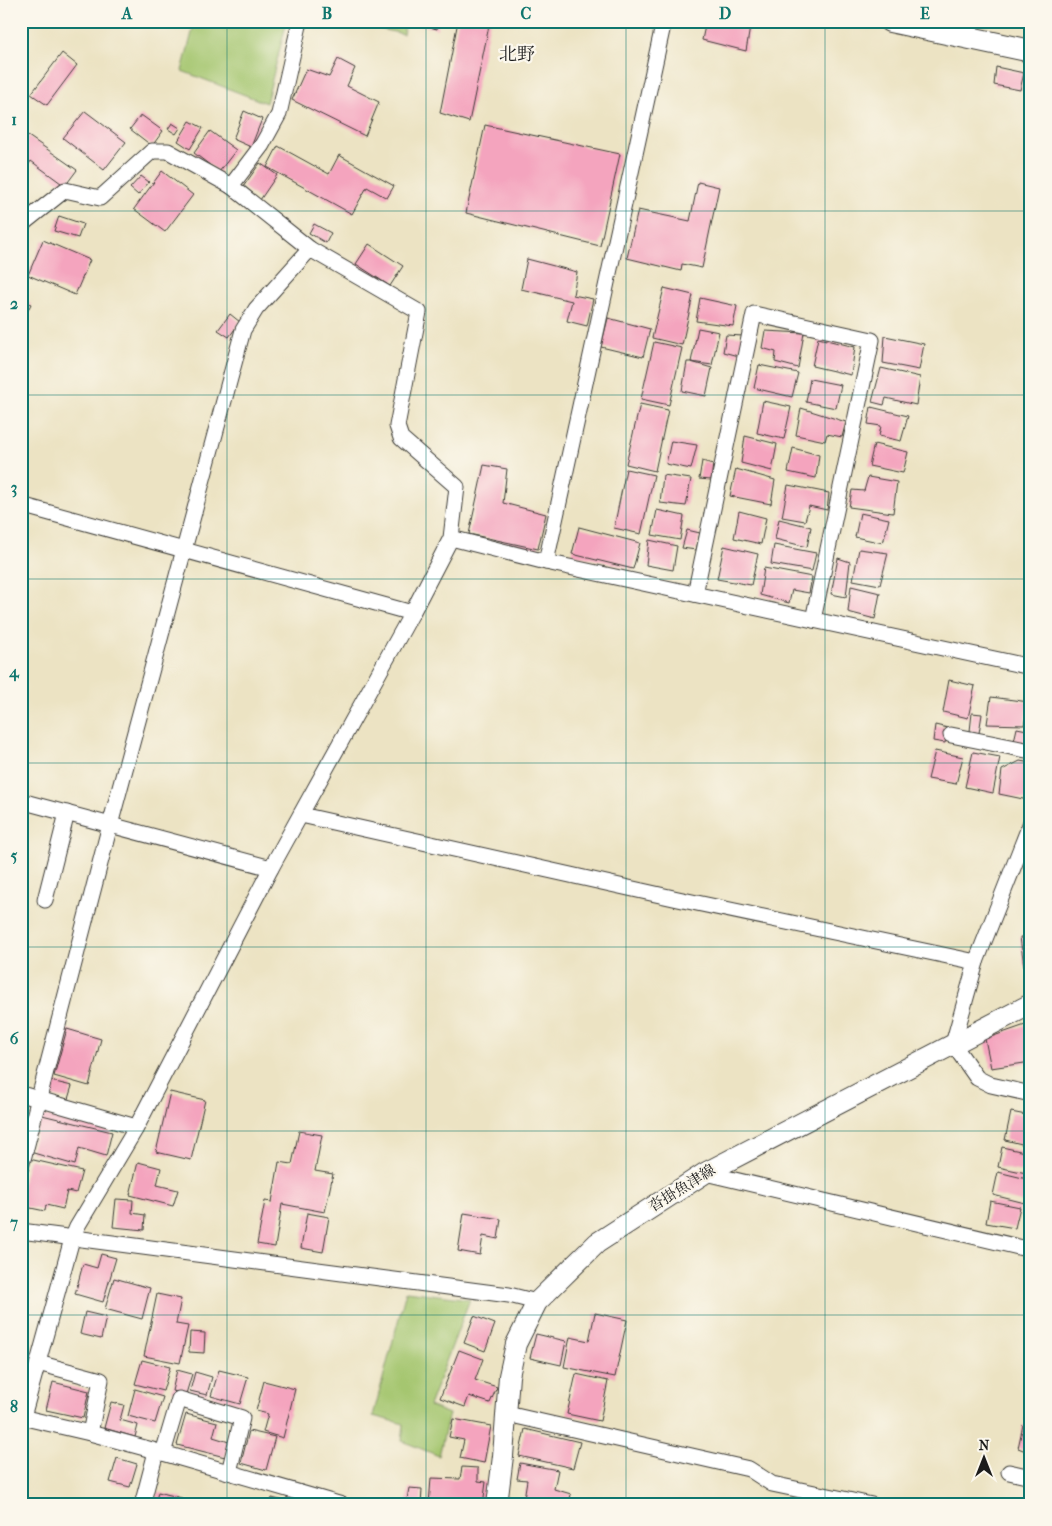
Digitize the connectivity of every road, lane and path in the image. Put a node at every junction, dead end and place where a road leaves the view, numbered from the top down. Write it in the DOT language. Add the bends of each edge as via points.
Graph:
graph roads {
  1 [pos="300,21"];
  2 [pos="664,21"];
  3 [pos="890,21"];
  4 [pos="1031,51"];
  5 [pos="231,186"];
  6 [pos="21,225"];
  7 [pos="310,249"];
  8 [pos="21,505"];
  9 [pos="451,538"];
  10 [pos="185,551"];
  11 [pos="546,562"];
  12 [pos="695,594"];
  13 [pos="412,613"];
  14 [pos="813,620"];
  15 [pos="1031,667"];
  16 [pos="951,735"];
  17 [pos="1031,751"];
  18 [pos="21,801"];
  19 [pos="67,813"];
  20 [pos="301,815"];
  21 [pos="1031,822"];
  22 [pos="110,825"];
  23 [pos="270,868"];
  24 [pos="45,900"];
  25 [pos="976,962"];
  26 [pos="1031,1004"];
  27 [pos="953,1044"];
  28 [pos="21,1094"];
  29 [pos="1031,1094"];
  30 [pos="39,1100"];
  31 [pos="136,1127"];
  32 [pos="21,1167"];
  33 [pos="704,1173"];
  34 [pos="21,1231"];
  35 [pos="72,1238"];
  36 [pos="1031,1250"];
  37 [pos="537,1302"];
  38 [pos="38,1364"];
  39 [pos="507,1414"];
  40 [pos="22,1419"];
  41 [pos="90,1433"];
  42 [pos="160,1453"];
  43 [pos="229,1472"];
  44 [pos="1009,1472"];
  45 [pos="1031,1477"];
  46 [pos="309,1500"];
  47 [pos="142,1505"];
  48 [pos="342,1505"];
  49 [pos="497,1505"];
  50 [pos="872,1505"];
  1 -- 5 [label="street" via="279,114 262,145"];
  2 -- 11 [label="street"];
  3 -- 4 [label="main road"];
  5 -- 6 [label="street" via="168,151 152,151 100,198 65,190"];
  5 -- 7 [label="street"];
  7 -- 9 [label="street" via="419,312 396,426 401,438 457,487"];
  7 -- 10 [label="street" via="256,309 243,330"];
  8 -- 10 [label="street"];
  9 -- 11 [label="street"];
  9 -- 13 [label="street"];
  10 -- 13 [label="street"];
  10 -- 22 [label="street"];
  11 -- 12 [label="street"];
  12 -- 14 [label="street"];
  12 -- 14 [label="street" via="754,314 872,340"];
  13 -- 20 [label="street"];
  14 -- 15 [label="street"];
  16 -- 17 [label="street"];
  18 -- 19 [label="street"];
  19 -- 22 [label="street"];
  19 -- 24 [label="street"];
  20 -- 23 [label="street"];
  20 -- 25 [label="street"];
  21 -- 25 [label="street"];
  22 -- 23 [label="street"];
  22 -- 30 [label="street"];
  23 -- 31 [label="street"];
  25 -- 27 [label="street"];
  26 -- 27 [label="main road, 沓掛魚津線"];
  27 -- 29 [label="street" via="977,1078 990,1085"];
  27 -- 33 [label="main road, 沓掛魚津線"];
  28 -- 30 [label="street"];
  30 -- 31 [label="street"];
  30 -- 32 [label="street"];
  31 -- 35 [label="street"];
  33 -- 36 [label="street"];
  33 -- 37 [label="main road, 沓掛魚津線" via="597,1243"];
  34 -- 35 [label="street"];
  35 -- 37 [label="street" via="509,1295"];
  35 -- 38 [label="street"];
  37 -- 39 [label="main road, 沓掛魚津線" via="516,1344 509,1376"];
  38 -- 40 [label="street"];
  38 -- 41 [label="street" via="102,1380"];
  39 -- 49 [label="main road, 沓掛魚津線"];
  39 -- 50 [label="street" via="749,1469 772,1484"];
  40 -- 41 [label="street"];
  41 -- 42 [label="street"];
  42 -- 43 [label="street"];
  42 -- 43 [label="street" via="179,1399 242,1418"];
  42 -- 47 [label="street"];
  43 -- 46 [label="street"];
  44 -- 45 [label="street"];
  46 -- 48 [label="street"];
}
